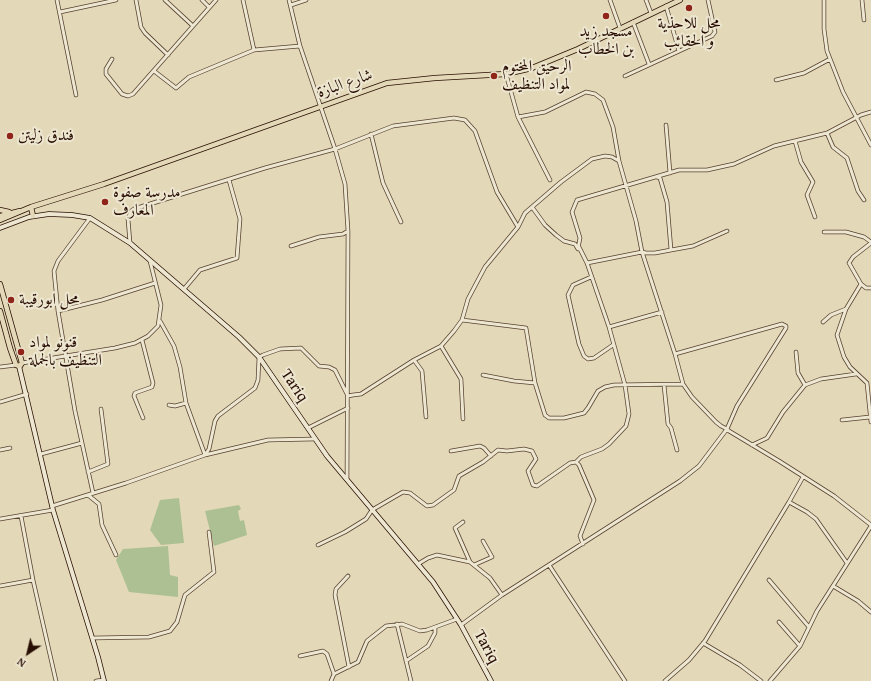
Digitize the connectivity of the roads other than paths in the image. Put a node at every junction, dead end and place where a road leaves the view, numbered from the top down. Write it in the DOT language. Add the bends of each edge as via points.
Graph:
graph roads {
  1 [pos="57,0"];
  2 [pos="116,0"];
  3 [pos="136,0"];
  4 [pos="165,0"];
  5 [pos="202,0"];
  6 [pos="216,0"];
  7 [pos="243,0"];
  8 [pos="289,0"];
  9 [pos="306,0"];
  10 [pos="610,0"];
  11 [pos="646,0"];
  12 [pos="680,0"];
  13 [pos="708,0"];
  14 [pos="824,0"];
  15 [pos="862,0"];
  16 [pos="291,5"];
  17 [pos="666,6"];
  18 [pos="209,7"];
  19 [pos="60,12"];
  20 [pos="651,13"];
  21 [pos="864,20"];
  22 [pos="633,22"];
  23 [pos="193,26"];
  24 [pos="620,28"];
  25 [pos="300,46"];
  26 [pos="254,50"];
  27 [pos="679,51"];
  28 [pos="168,55"];
  29 [pos="112,59"];
  30 [pos="830,60"];
  31 [pos="649,64"];
  32 [pos="154,71"];
  33 [pos="506,74"];
  34 [pos="625,76"];
  35 [pos="776,80"];
  36 [pos="76,95"];
  37 [pos="320,106"];
  38 [pos="871,112"];
  39 [pos="518,117"];
  40 [pos="856,117"];
  41 [pos="666,125"];
  42 [pos="827,132"];
  43 [pos="371,134"];
  44 [pos="795,141"];
  45 [pos="871,145"];
  46 [pos="335,150"];
  47 [pos="619,161"];
  48 [pos="670,173"];
  49 [pos="656,177"];
  50 [pos="229,180"];
  51 [pos="550,180"];
  52 [pos="626,186"];
  53 [pos="864,200"];
  54 [pos="31,207"];
  55 [pos="532,207"];
  56 [pos="0,210"];
  57 [pos="20,211"];
  58 [pos="11,212"];
  59 [pos="0,216"];
  60 [pos="33,216"];
  61 [pos="90,218"];
  62 [pos="816,218"];
  63 [pos="0,220"];
  64 [pos="402,222"];
  65 [pos="518,227"];
  66 [pos="0,228"];
  67 [pos="348,231"];
  68 [pos="727,231"];
  69 [pos="824,232"];
  70 [pos="871,242"];
  71 [pos="130,243"];
  72 [pos="291,246"];
  73 [pos="578,249"];
  74 [pos="671,250"];
  75 [pos="642,252"];
  76 [pos="150,261"];
  77 [pos="588,263"];
  78 [pos="591,277"];
  79 [pos="155,283"];
  80 [pos="0,284"];
  81 [pos="861,284"];
  82 [pos="871,288"];
  83 [pos="184,289"];
  84 [pos="6,306"];
  85 [pos="0,307"];
  86 [pos="846,309"];
  87 [pos="58,310"];
  88 [pos="0,311"];
  89 [pos="662,312"];
  90 [pos="462,320"];
  91 [pos="160,321"];
  92 [pos="823,322"];
  93 [pos="609,327"];
  94 [pos="142,340"];
  95 [pos="613,345"];
  96 [pos="441,346"];
  97 [pos="796,352"];
  98 [pos="675,354"];
  99 [pos="66,355"];
  100 [pos="259,357"];
  101 [pos="414,360"];
  102 [pos="19,365"];
  103 [pos="0,367"];
  104 [pos="856,374"];
  105 [pos="483,375"];
  106 [pos="869,382"];
  107 [pos="536,383"];
  108 [pos="683,384"];
  109 [pos="625,385"];
  110 [pos="664,386"];
  111 [pos="805,386"];
  112 [pos="27,394"];
  113 [pos="348,396"];
  114 [pos="0,401"];
  115 [pos="186,403"];
  116 [pos="169,405"];
  117 [pos="348,408"];
  118 [pos="101,409"];
  119 [pos="426,417"];
  120 [pos="870,417"];
  121 [pos="143,418"];
  122 [pos="463,419"];
  123 [pos="842,420"];
  124 [pos="871,422"];
  125 [pos="308,428"];
  126 [pos="727,430"];
  127 [pos="314,439"];
  128 [pos="82,443"];
  129 [pos="752,445"];
  130 [pos="10,448"];
  131 [pos="0,450"];
  132 [pos="677,450"];
  133 [pos="451,451"];
  134 [pos="41,454"];
  135 [pos="205,455"];
  136 [pos="491,456"];
  137 [pos="576,462"];
  138 [pos="88,472"];
  139 [pos="803,477"];
  140 [pos="347,480"];
  141 [pos="93,493"];
  142 [pos="88,495"];
  143 [pos="789,502"];
  144 [pos="53,508"];
  145 [pos="372,510"];
  146 [pos="21,516"];
  147 [pos="0,519"];
  148 [pos="464,522"];
  149 [pos="871,526"];
  150 [pos="209,532"];
  151 [pos="483,541"];
  152 [pos="583,544"];
  153 [pos="318,545"];
  154 [pos="116,555"];
  155 [pos="470,562"];
  156 [pos="847,563"];
  157 [pos="418,564"];
  158 [pos="474,564"];
  159 [pos="549,565"];
  160 [pos="348,576"];
  161 [pos="33,580"];
  162 [pos="769,580"];
  163 [pos="0,586"];
  164 [pos="832,586"];
  165 [pos="502,595"];
  166 [pos="871,612"];
  167 [pos="457,619"];
  168 [pos="779,622"];
  169 [pos="397,624"];
  170 [pos="461,625"];
  171 [pos="809,627"];
  172 [pos="435,628"];
  173 [pos="93,638"];
  174 [pos="703,643"];
  175 [pos="800,646"];
  176 [pos="300,656"];
  177 [pos="406,661"];
  178 [pos="348,667"];
  179 [pos="334,674"];
  180 [pos="104,680"];
  181 [pos="56,681"];
  182 [pos="96,681"];
  183 [pos="332,681"];
  184 [pos="411,681"];
  185 [pos="491,681"];
  186 [pos="626,681"];
  187 [pos="665,681"];
  188 [pos="761,681"];
  189 [pos="770,681"];
  1 -- 19 [label="street"];
  2 -- 19 [label="street"];
  3 -- 28 [label="street" via="144,33"];
  4 -- 23 [label="street"];
  5 -- 18 [label="street"];
  6 -- 18 [label="street"];
  7 -- 26 [label="street"];
  8 -- 16 [label="street"];
  9 -- 16 [label="street"];
  10 -- 24 [label="street"];
  11 -- 20 [label="street"];
  12 -- 17 [label="main road, شارع البازة"];
  13 -- 27 [label="street" via="714,35"];
  14 -- 30 [label="street" via="824,29"];
  15 -- 21 [label="street"];
  16 -- 25 [label="street"];
  17 -- 20 [label="main road, شارع البازة"];
  17 -- 27 [label="street"];
  18 -- 23 [label="street"];
  19 -- 36 [label="street"];
  20 -- 22 [label="main road, شارع البازة"];
  22 -- 24 [label="main road, شارع البازة"];
  22 -- 31 [label="street"];
  23 -- 28 [label="street"];
  24 -- 33 [label="main road, شارع البازة" via="546,63"];
  25 -- 26 [label="street"];
  25 -- 37 [label="street"];
  26 -- 32 [label="street" via="189,77 176,88"];
  27 -- 31 [label="street"];
  28 -- 32 [label="street"];
  29 -- 32 [label="street" via="106,74 126,96 133,94"];
  30 -- 35 [label="street" via="804,73"];
  30 -- 40 [label="street"];
  31 -- 34 [label="street"];
  33 -- 37 [label="main road, شارع البازة" via="403,80 386,83"];
  33 -- 39 [label="street"];
  37 -- 46 [label="street"];
  37 -- 54 [label="main road, شارع البازة" via="104,184"];
  38 -- 40 [label="street"];
  39 -- 47 [label="street" via="545,112 586,92 595,94 603,100 613,127"];
  39 -- 51 [label="street"];
  40 -- 42 [label="street"];
  40 -- 45 [label="street"];
  41 -- 48 [label="street"];
  42 -- 44 [label="street"];
  42 -- 53 [label="street" via="833,147 847,158 858,191"];
  43 -- 46 [label="street"];
  43 -- 64 [label="street" via="383,183"];
  43 -- 65 [label="street" via="407,123 454,118 465,120 475,131 497,192"];
  44 -- 48 [label="street" via="774,146 746,160 722,167"];
  44 -- 62 [label="street" via="801,162 813,182 807,195"];
  46 -- 50 [label="street" via="264,168"];
  46 -- 67 [label="street" via="345,184"];
  47 -- 52 [label="street"];
  47 -- 55 [label="street" via="605,156 592,159"];
  48 -- 49 [label="street"];
  49 -- 52 [label="street"];
  49 -- 74 [label="street" via="660,178 667,202"];
  50 -- 71 [label="street" via="130,211"];
  50 -- 83 [label="street" via="240,219 237,258 200,270"];
  52 -- 73 [label="street" via="577,200 572,212 580,238"];
  52 -- 75 [label="street"];
  54 -- 57 [label="main road, شارع البازة"];
  54 -- 60 [label="main road"];
  55 -- 65 [label="street" via="525,213"];
  55 -- 73 [label="street" via="550,230 564,241 575,244"];
  56 -- 58 [label="main road"];
  57 -- 58 [label="main road, شارع البازة"];
  57 -- 63 [label="main road, شارع البازة"];
  58 -- 59 [label="main road, شارع البازة"];
  60 -- 61 [label="main road, Tariq" via="56,214"];
  60 -- 66 [label="main road, Tariq"];
  61 -- 71 [label="main road, Tariq"];
  61 -- 87 [label="street" via="55,266"];
  65 -- 90 [label="street" via="485,267 468,299"];
  67 -- 72 [label="street"];
  67 -- 113 [label="street"];
  68 -- 74 [label="street" via="693,246"];
  69 -- 70 [label="street" via="846,232 864,237"];
  70 -- 81 [label="street" via="849,261"];
  71 -- 76 [label="main road, Tariq"];
  73 -- 77 [label="street" via="579,247"];
  74 -- 75 [label="street" via="655,254"];
  75 -- 77 [label="street"];
  75 -- 89 [label="street"];
  76 -- 79 [label="street"];
  76 -- 83 [label="main road, Tariq"];
  77 -- 78 [label="street"];
  78 -- 93 [label="street"];
  78 -- 95 [label="street" via="573,285 568,295 579,344 588,359 594,358"];
  79 -- 87 [label="street" via="102,300"];
  79 -- 91 [label="street" via="161,305"];
  80 -- 84 [label="main road"];
  81 -- 82 [label="street"];
  81 -- 86 [label="street"];
  83 -- 100 [label="main road, Tariq"];
  84 -- 85 [label="main road"];
  84 -- 102 [label="main road"];
  86 -- 92 [label="street" via="831,315"];
  86 -- 104 [label="street" via="837,339 844,357"];
  87 -- 99 [label="street"];
  88 -- 102 [label="main road"];
  89 -- 93 [label="street"];
  89 -- 98 [label="street"];
  90 -- 96 [label="street"];
  90 -- 107 [label="street" via="526,328"];
  91 -- 94 [label="street" via="154,332"];
  91 -- 115 [label="street" via="174,346"];
  93 -- 95 [label="street"];
  94 -- 99 [label="street" via="115,348"];
  94 -- 121 [label="street" via="153,383 152,387 135,392 134,396"];
  95 -- 109 [label="street"];
  96 -- 101 [label="street"];
  96 -- 122 [label="street" via="461,379"];
  97 -- 111 [label="street" via="798,373"];
  98 -- 108 [label="street"];
  98 -- 126 [label="street" via="782,324 786,326 737,406"];
  99 -- 102 [label="street"];
  99 -- 128 [label="street"];
  100 -- 113 [label="street" via="280,349 301,348 319,366 329,366 336,370"];
  100 -- 125 [label="main road, Tariq"];
  100 -- 135 [label="street" via="255,388 218,416"];
  101 -- 113 [label="street" via="361,394"];
  101 -- 119 [label="street" via="422,371"];
  102 -- 103 [label="street"];
  102 -- 112 [label="main road"];
  104 -- 106 [label="street"];
  104 -- 111 [label="street" via="821,379"];
  105 -- 107 [label="street"];
  106 -- 120 [label="street"];
  107 -- 109 [label="street" via="545,415 551,419 580,415 586,411 601,388"];
  108 -- 110 [label="street"];
  108 -- 126 [label="street" via="699,405"];
  109 -- 110 [label="street"];
  109 -- 137 [label="street" via="628,414 626,426 610,444 581,457"];
  110 -- 132 [label="street" via="668,424 672,428"];
  111 -- 129 [label="street" via="783,412 767,438"];
  112 -- 114 [label="street"];
  112 -- 134 [label="main road"];
  113 -- 117 [label="street"];
  115 -- 116 [label="street"];
  115 -- 135 [label="street"];
  117 -- 125 [label="street"];
  117 -- 140 [label="street"];
  118 -- 138 [label="street" via="108,464"];
  120 -- 123 [label="street"];
  120 -- 124 [label="street"];
  125 -- 127 [label="main road, Tariq"];
  126 -- 129 [label="street"];
  126 -- 152 [label="street" via="704,460 680,481"];
  127 -- 135 [label="street" via="268,440"];
  127 -- 140 [label="main road, Tariq"];
  128 -- 134 [label="street"];
  128 -- 138 [label="street"];
  129 -- 139 [label="street"];
  130 -- 131 [label="street"];
  133 -- 136 [label="street" via="480,446"];
  134 -- 144 [label="main road"];
  135 -- 141 [label="street"];
  136 -- 137 [label="street" via="501,450 532,451 536,459 528,471 536,486 570,463"];
  136 -- 145 [label="street" via="459,476 454,490 431,506 406,492"];
  137 -- 152 [label="street" via="594,500 580,536"];
  138 -- 141 [label="street"];
  139 -- 143 [label="street"];
  139 -- 149 [label="street" via="834,496"];
  140 -- 145 [label="main road, Tariq"];
  141 -- 142 [label="street"];
  142 -- 144 [label="street"];
  142 -- 154 [label="street" via="99,504 102,525"];
  143 -- 156 [label="street" via="816,519"];
  143 -- 174 [label="street"];
  144 -- 146 [label="street"];
  144 -- 173 [label="main road"];
  145 -- 153 [label="street" via="366,519"];
  145 -- 157 [label="main road, Tariq"];
  146 -- 147 [label="street"];
  146 -- 161 [label="street"];
  148 -- 155 [label="street" via="455,528"];
  149 -- 156 [label="street"];
  150 -- 173 [label="street" via="214,572 185,595 177,622 170,631 149,637"];
  151 -- 158 [label="street" via="492,558"];
  152 -- 159 [label="street"];
  155 -- 157 [label="street" via="437,555"];
  155 -- 158 [label="street"];
  156 -- 164 [label="street"];
  157 -- 167 [label="main road, Tariq"];
  158 -- 165 [label="street" via="490,578"];
  159 -- 165 [label="street"];
  159 -- 186 [label="street"];
  160 -- 178 [label="street" via="336,589 335,595"];
  161 -- 163 [label="street"];
  161 -- 181 [label="street"];
  162 -- 171 [label="street"];
  164 -- 166 [label="street"];
  164 -- 171 [label="street"];
  165 -- 170 [label="street"];
  167 -- 170 [label="main road, Tariq"];
  167 -- 172 [label="street"];
  168 -- 175 [label="street"];
  169 -- 172 [label="street" via="420,631"];
  169 -- 177 [label="street"];
  169 -- 178 [label="street" via="386,626 372,636 363,646 358,662"];
  170 -- 185 [label="main road, Tariq"];
  171 -- 175 [label="street"];
  172 -- 177 [label="street" via="428,646"];
  173 -- 180 [label="main road"];
  174 -- 187 [label="street" via="689,660"];
  174 -- 188 [label="street"];
  175 -- 189 [label="street"];
  176 -- 179 [label="street" via="323,651 327,654"];
  177 -- 184 [label="street"];
  178 -- 179 [label="street"];
  179 -- 183 [label="street"];
  180 -- 182 [label="street"];
}
